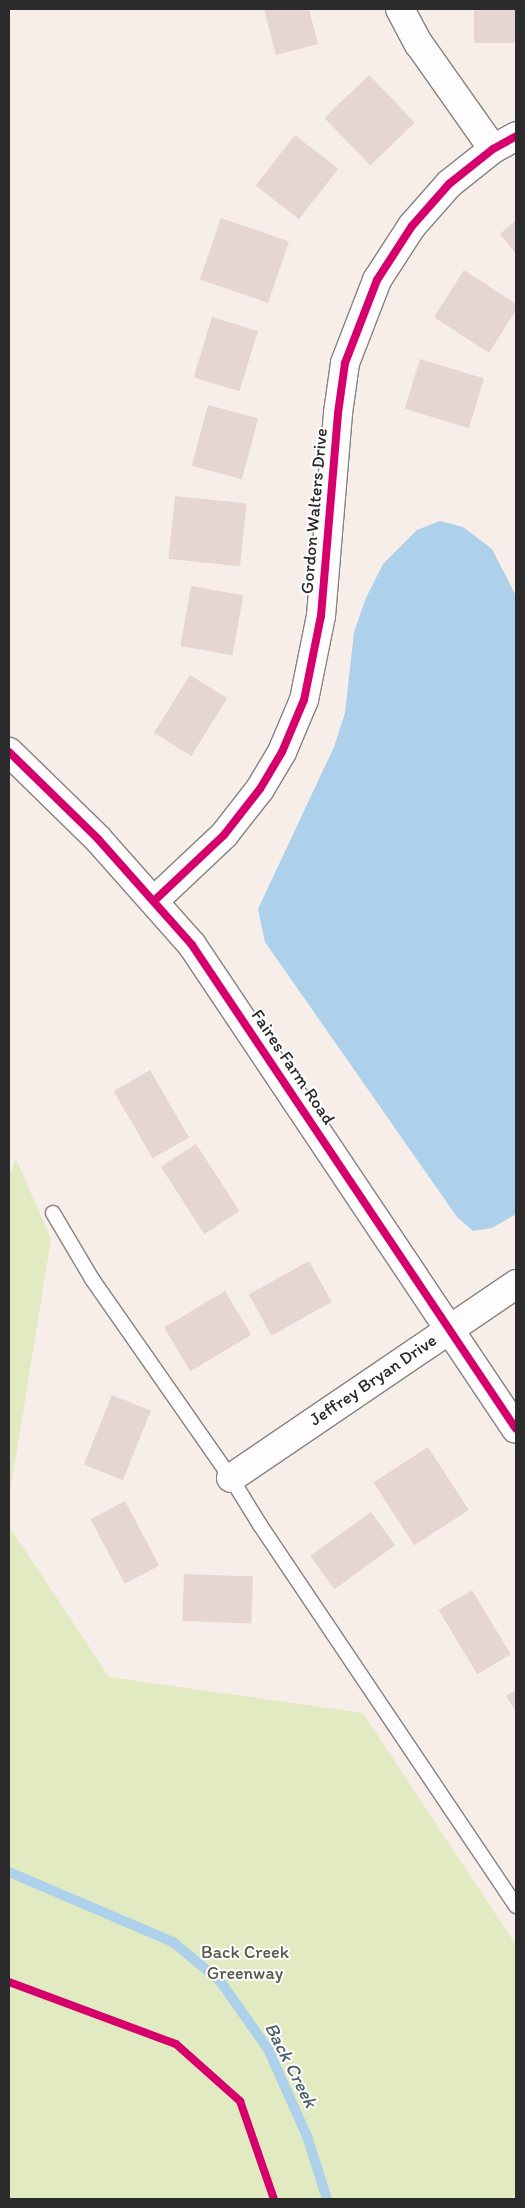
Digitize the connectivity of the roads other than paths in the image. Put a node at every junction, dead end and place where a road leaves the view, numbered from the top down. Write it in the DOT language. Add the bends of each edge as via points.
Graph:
graph roads {
  1 [pos="400,9"];
  2 [pos="505,143"];
  3 [pos="9,752"];
  4 [pos="155,900"];
  5 [pos="54,1212"];
  6 [pos="516,1284"];
  7 [pos="449,1328"];
  8 [pos="516,1428"];
  9 [pos="232,1478"];
  10 [pos="516,1906"];
  1 -- 2 [label="street" via="419,44"];
  2 -- 4 [label="street, Gordon Walters Drive" via="449,184 412,226 377,280 345,363 321,616 304,700 282,752 260,789 224,835"];
  3 -- 4 [label="street, Faires Farm Road"];
  4 -- 7 [label="street, Faires Farm Road" via="219,983"];
  5 -- 9 [label="lane" via="92,1280"];
  6 -- 7 [label="street, Jeffrey Bryan Drive"];
  7 -- 8 [label="street, Faires Farm Road"];
  7 -- 9 [label="street, Jeffrey Bryan Drive"];
  9 -- 10 [label="lane" via="260,1525"];
}
